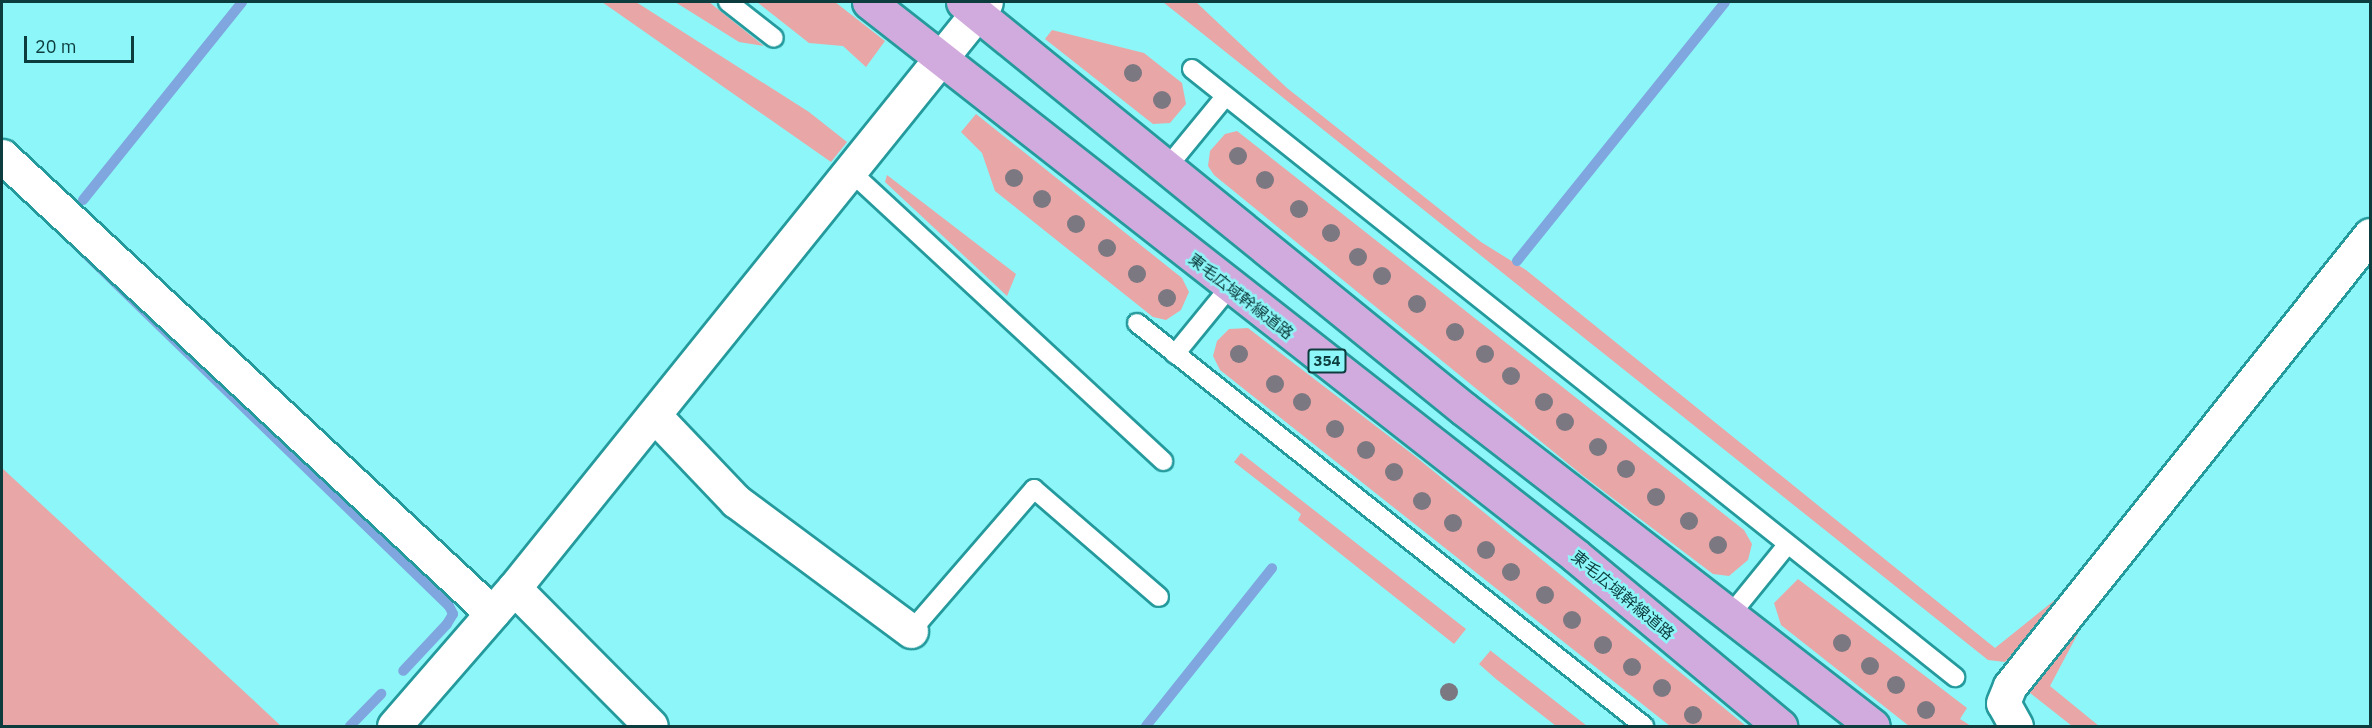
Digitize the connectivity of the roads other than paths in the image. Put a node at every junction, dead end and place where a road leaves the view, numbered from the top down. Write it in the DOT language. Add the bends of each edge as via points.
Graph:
graph roads {
  1 [pos="728,2"];
  2 [pos="869,2"];
  3 [pos="975,5"];
  4 [pos="774,38"];
  5 [pos="939,59"];
  6 [pos="1192,69"];
  7 [pos="1224,98"];
  8 [pos="2,156"];
  9 [pos="1169,165"];
  10 [pos="850,171"];
  11 [pos="2370,235"];
  12 [pos="1229,288"];
  13 [pos="1137,323"];
  14 [pos="1175,354"];
  15 [pos="654,416"];
  16 [pos="1163,461"];
  17 [pos="1787,545"];
  18 [pos="514,588"];
  19 [pos="1159,597"];
  20 [pos="492,613"];
  21 [pos="1731,614"];
  22 [pos="911,631"];
  23 [pos="1955,677"];
  24 [pos="394,726"];
  25 [pos="651,726"];
  26 [pos="1644,726"];
  27 [pos="1780,726"];
  28 [pos="1873,726"];
  29 [pos="2016,726"];
  1 -- 4 [label="lane"];
  2 -- 5 [label="highway, 東毛広域幹線道路 / 354"];
  3 -- 5 [label="street"];
  3 -- 9 [label="highway"];
  5 -- 10 [label="street"];
  5 -- 12 [label="highway, 東毛広域幹線道路 / 354"];
  6 -- 7 [label="lane"];
  7 -- 9 [label="lane"];
  7 -- 17 [label="lane"];
  8 -- 20 [label="street"];
  9 -- 21 [label="highway" via="1464,409"];
  10 -- 15 [label="street"];
  10 -- 16 [label="lane"];
  11 -- 29 [label="street" via="2010,686 2003,703"];
  12 -- 14 [label="lane"];
  12 -- 27 [label="highway, 東毛広域幹線道路 / 354" via="1443,450"];
  13 -- 14 [label="lane"];
  14 -- 26 [label="lane"];
  15 -- 18 [label="street"];
  15 -- 22 [label="street" via="736,501"];
  17 -- 21 [label="lane"];
  17 -- 23 [label="lane"];
  18 -- 20 [label="street"];
  18 -- 25 [label="street"];
  19 -- 22 [label="lane" via="1034,489"];
  20 -- 24 [label="street"];
  21 -- 28 [label="highway"];
}
